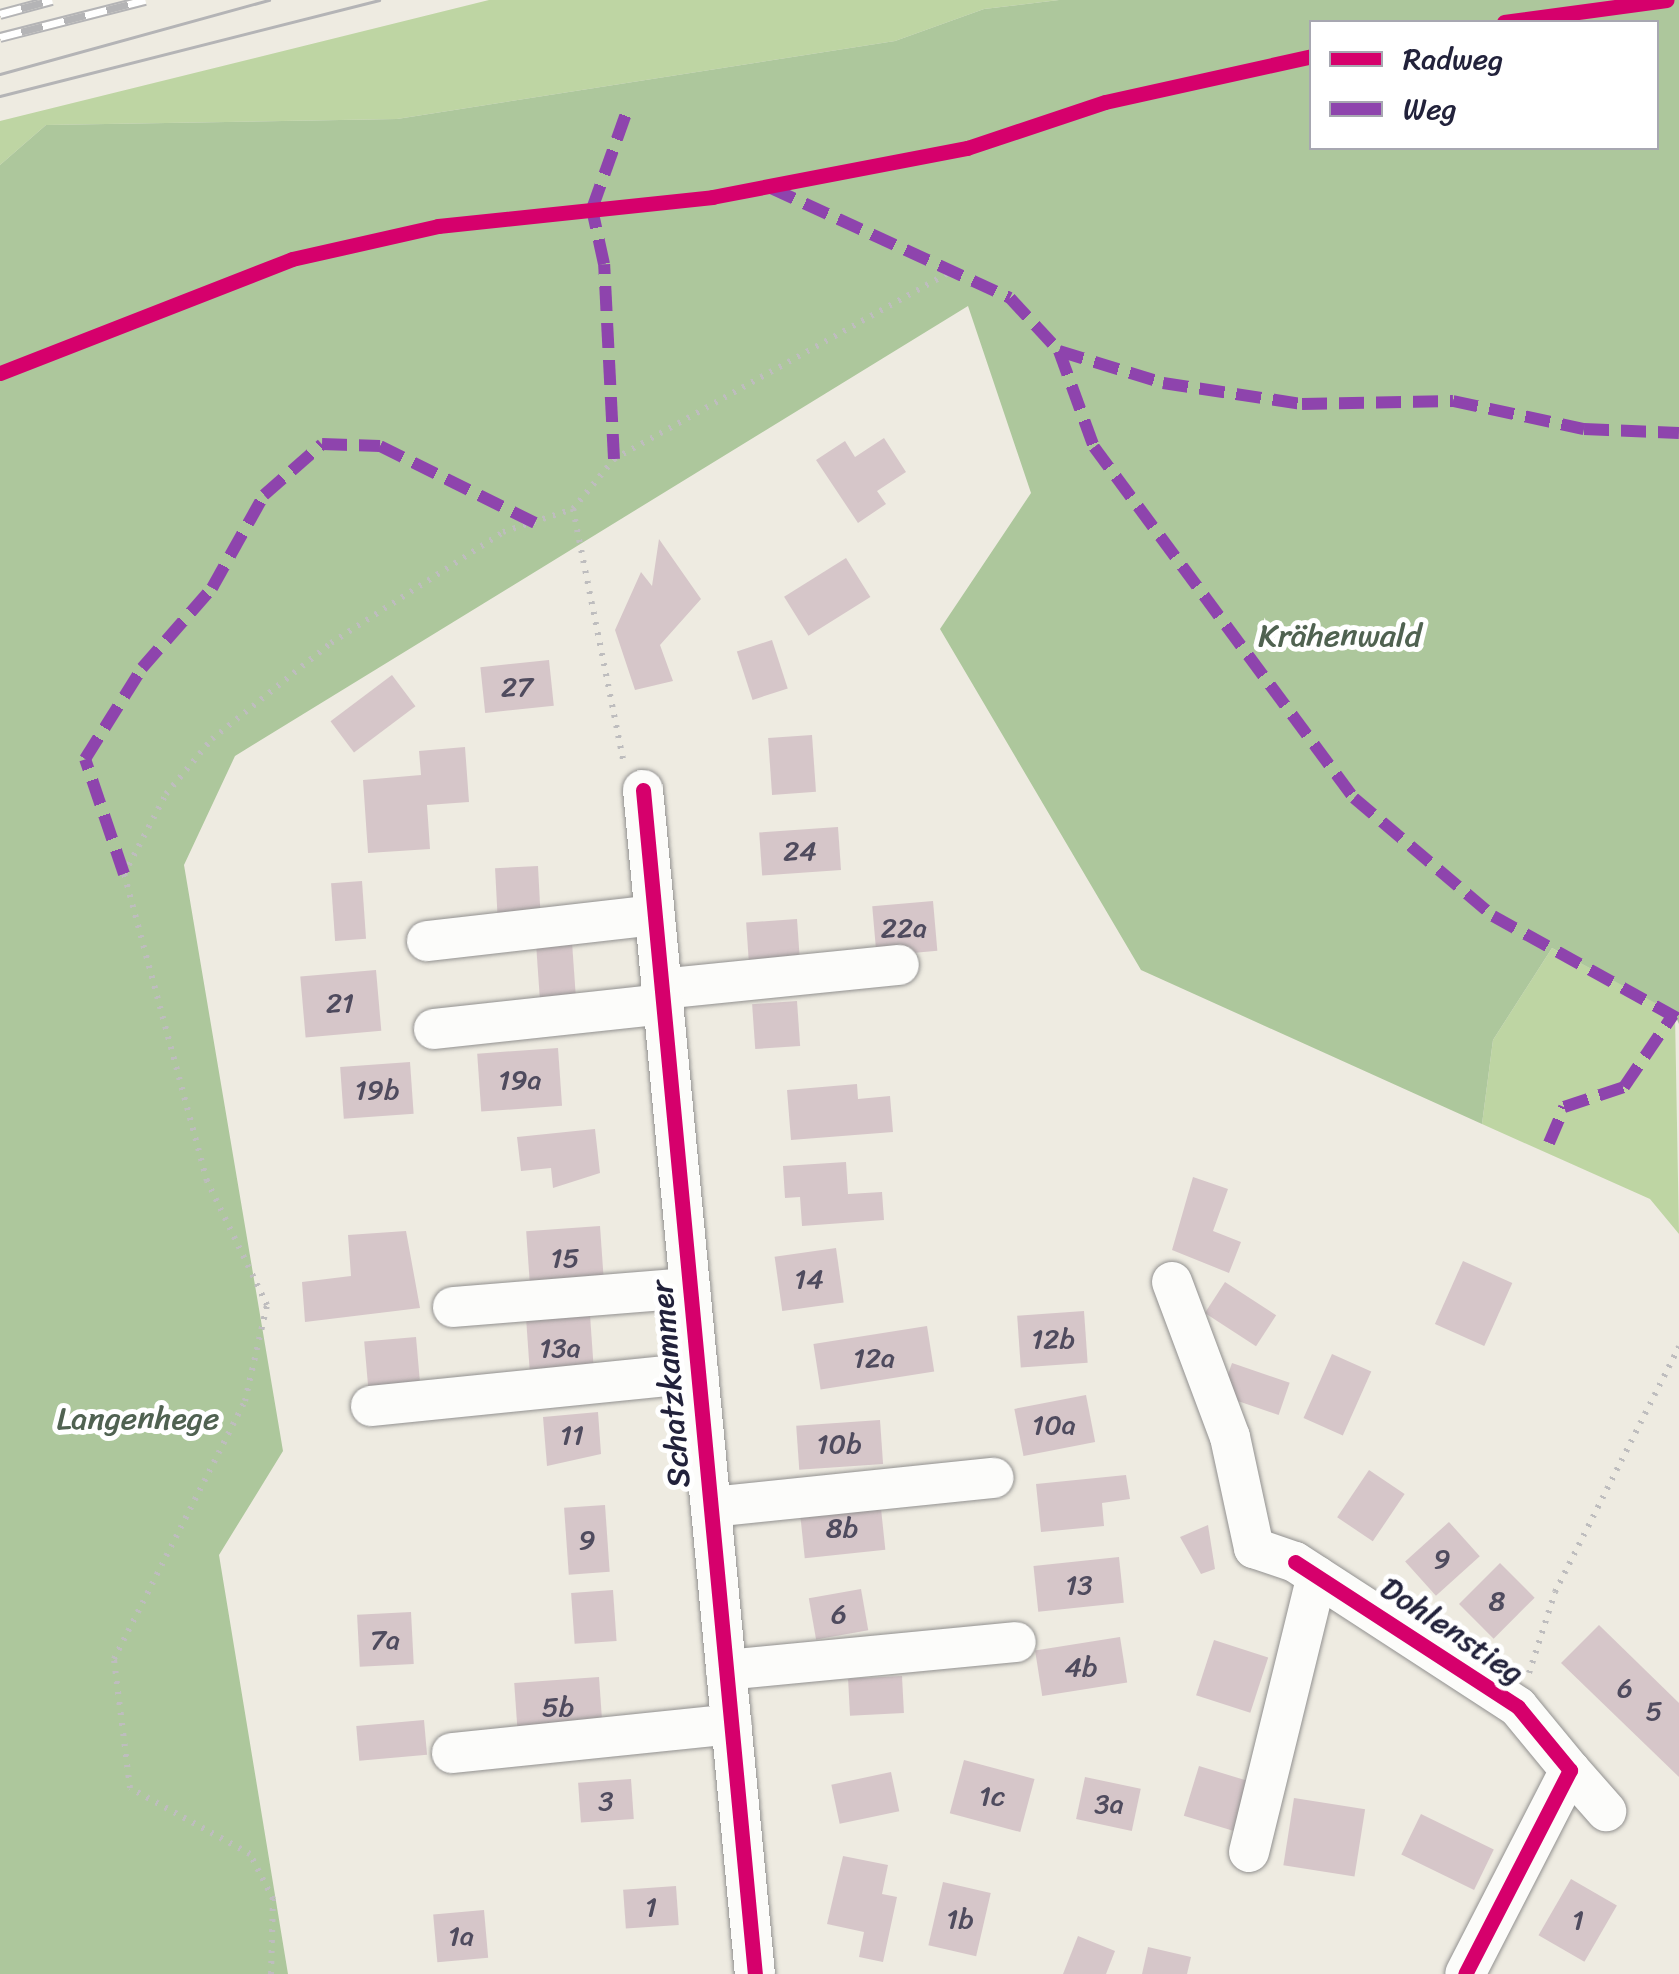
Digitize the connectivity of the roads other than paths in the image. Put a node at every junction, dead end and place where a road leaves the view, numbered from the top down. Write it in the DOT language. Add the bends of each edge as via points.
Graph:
graph roads {
  1 [pos="643,790"];
  2 [pos="654,915"];
  3 [pos="427,941"];
  4 [pos="899,964"];
  5 [pos="662,996"];
  6 [pos="434,1029"];
  7 [pos="1172,1282"];
  8 [pos="690,1288"];
  9 [pos="454,1307"];
  10 [pos="698,1373"];
  11 [pos="371,1406"];
  12 [pos="994,1478"];
  13 [pos="711,1507"];
  14 [pos="1306,1569"];
  15 [pos="1016,1642"];
  16 [pos="726,1670"];
  17 [pos="732,1724"];
  18 [pos="452,1752"];
  19 [pos="1570,1770"];
  20 [pos="1606,1810"];
  21 [pos="1248,1852"];
  22 [pos="755,1974"];
  23 [pos="1464,1974"];
  1 -- 2 [label="street, Schatzkammer"];
  2 -- 3 [label="street"];
  2 -- 5 [label="street, Schatzkammer"];
  4 -- 5 [label="street"];
  5 -- 6 [label="street"];
  5 -- 8 [label="street, Schatzkammer"];
  7 -- 14 [label="street, Dohlenstieg" via="1230,1437 1254,1548"];
  8 -- 9 [label="street"];
  8 -- 10 [label="street, Schatzkammer"];
  10 -- 11 [label="street"];
  10 -- 13 [label="street, Schatzkammer"];
  12 -- 13 [label="street"];
  13 -- 16 [label="street, Schatzkammer"];
  14 -- 19 [label="street, Dohlenstieg" via="1518,1707"];
  14 -- 21 [label="street"];
  15 -- 16 [label="street"];
  16 -- 17 [label="street, Schatzkammer"];
  17 -- 18 [label="street"];
  17 -- 22 [label="street, Schatzkammer"];
  19 -- 20 [label="street, Dohlenstieg"];
  19 -- 23 [label="street"];
}
